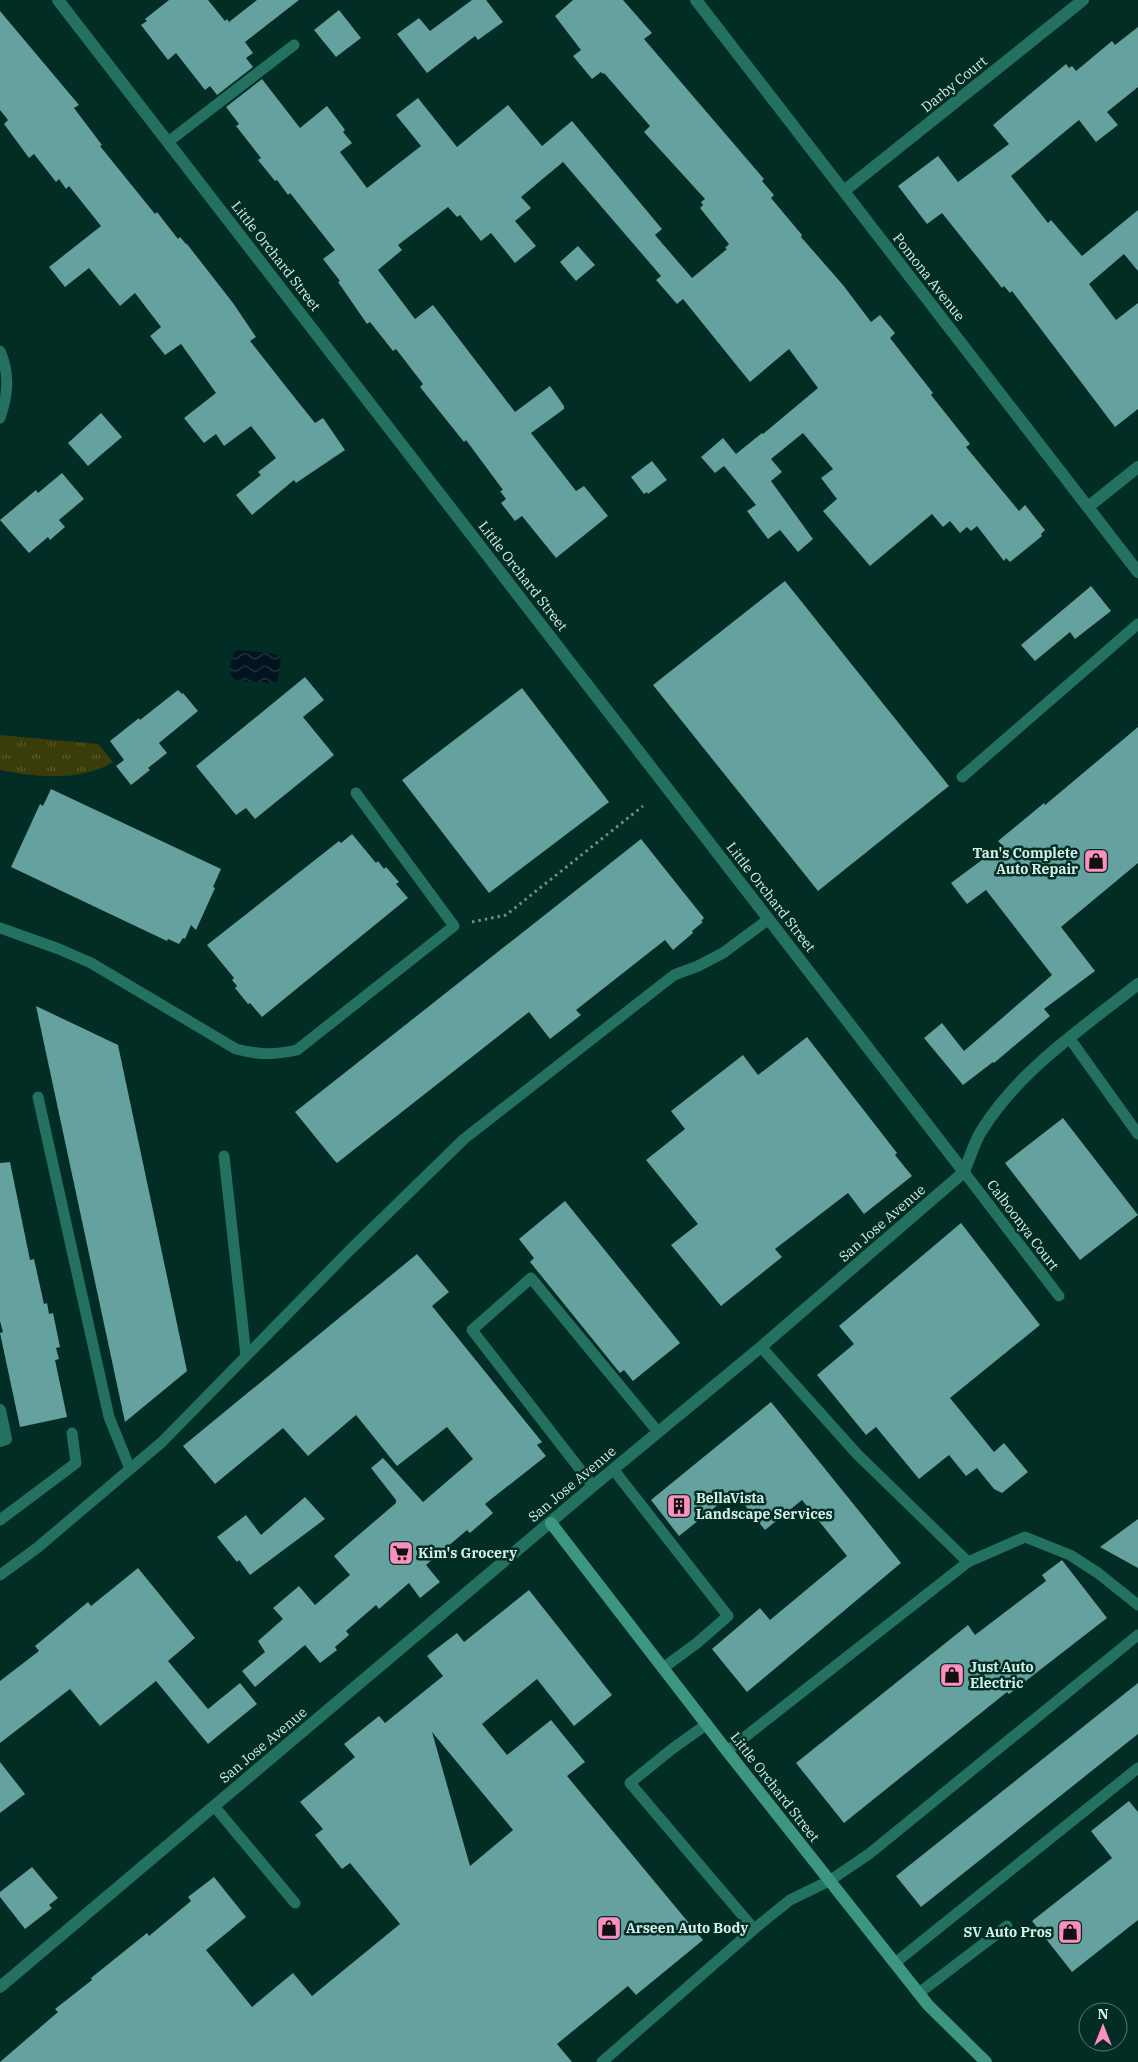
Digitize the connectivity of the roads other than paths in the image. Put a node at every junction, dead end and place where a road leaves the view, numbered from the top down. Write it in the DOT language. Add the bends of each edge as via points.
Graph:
graph roads {
  1 [pos="58,0"];
  2 [pos="696,0"];
  3 [pos="1082,0"];
  4 [pos="294,45"];
  5 [pos="168,142"];
  6 [pos="844,191"];
  7 [pos="0,351"];
  8 [pos="0,418"];
  9 [pos="1138,467"];
  10 [pos="1088,507"];
  11 [pos="1138,572"];
  12 [pos="1138,624"];
  13 [pos="962,777"];
  14 [pos="356,793"];
  15 [pos="769,919"];
  16 [pos="0,928"];
  17 [pos="1138,984"];
  18 [pos="1070,1039"];
  19 [pos="38,1097"];
  20 [pos="1138,1134"];
  21 [pos="224,1156"];
  22 [pos="964,1172"];
  23 [pos="1059,1296"];
  24 [pos="761,1347"];
  25 [pos="246,1356"];
  26 [pos="0,1410"];
  27 [pos="658,1432"];
  28 [pos="72,1433"];
  29 [pos="0,1441"];
  30 [pos="130,1469"];
  31 [pos="613,1470"];
  32 [pos="593,1486"];
  33 [pos="0,1520"];
  34 [pos="551,1523"];
  35 [pos="968,1562"];
  36 [pos="0,1575"];
  37 [pos="1138,1605"];
  38 [pos="1138,1635"];
  39 [pos="664,1668"];
  40 [pos="707,1724"];
  41 [pos="727,1751"];
  42 [pos="1138,1768"];
  43 [pos="214,1806"];
  44 [pos="829,1880"];
  45 [pos="295,1903"];
  46 [pos="1008,1926"];
  47 [pos="754,1928"];
  48 [pos="895,1963"];
  49 [pos="0,1986"];
  50 [pos="919,1993"];
  51 [pos="605,2061"];
  52 [pos="986,2062"];
  1 -- 5 [label="street, Little Orchard Street"];
  2 -- 6 [label="street, Pomona Avenue"];
  3 -- 6 [label="street, Darby Court"];
  4 -- 5 [label="lane"];
  5 -- 15 [label="street, Little Orchard Street"];
  6 -- 10 [label="street, Pomona Avenue"];
  7 -- 8 [label="lane" via="6,364 8,384"];
  9 -- 10 [label="street"];
  10 -- 11 [label="street, Pomona Avenue"];
  12 -- 13 [label="lane"];
  14 -- 16 [label="lane" via="454,926 298,1050 259,1054 236,1049 91,963"];
  15 -- 22 [label="street, Little Orchard Street"];
  15 -- 25 [label="lane" via="723,953 674,975 464,1139"];
  17 -- 18 [label="street, San Jose Avenue"];
  18 -- 20 [label="lane"];
  18 -- 22 [label="street, San Jose Avenue" via="1040,1062 1007,1096 981,1131"];
  19 -- 30 [label="lane" via="109,1417"];
  21 -- 25 [label="lane"];
  22 -- 23 [label="lane, Calboonya Court"];
  22 -- 24 [label="street, San Jose Avenue"];
  24 -- 27 [label="street, San Jose Avenue"];
  24 -- 35 [label="lane" via="857,1454"];
  25 -- 30 [label="lane" via="162,1442"];
  26 -- 29 [label="street" via="6,1439"];
  27 -- 31 [label="street, San Jose Avenue"];
  27 -- 32 [label="lane" via="532,1278 472,1330"];
  28 -- 33 [label="lane" via="76,1463"];
  30 -- 36 [label="lane"];
  31 -- 32 [label="street, San Jose Avenue"];
  31 -- 39 [label="lane" via="728,1616"];
  32 -- 34 [label="street, San Jose Avenue"];
  34 -- 39 [label="street, Little Orchard Street"];
  34 -- 43 [label="street, San Jose Avenue"];
  35 -- 37 [label="lane" via="1025,1537 1070,1555"];
  35 -- 41 [label="lane"];
  38 -- 44 [label="lane" via="868,1854"];
  39 -- 40 [label="street, Little Orchard Street"];
  40 -- 41 [label="street, Little Orchard Street"];
  40 -- 47 [label="lane" via="630,1783"];
  41 -- 44 [label="street, Little Orchard Street"];
  42 -- 48 [label="lane"];
  43 -- 45 [label="lane"];
  43 -- 49 [label="street, San Jose Avenue"];
  44 -- 47 [label="lane" via="790,1900"];
  44 -- 48 [label="street, Little Orchard Street"];
  46 -- 50 [label="lane"];
  47 -- 51 [label="lane"];
  48 -- 50 [label="street, Little Orchard Street"];
  50 -- 52 [label="street, Little Orchard Street"];
}
